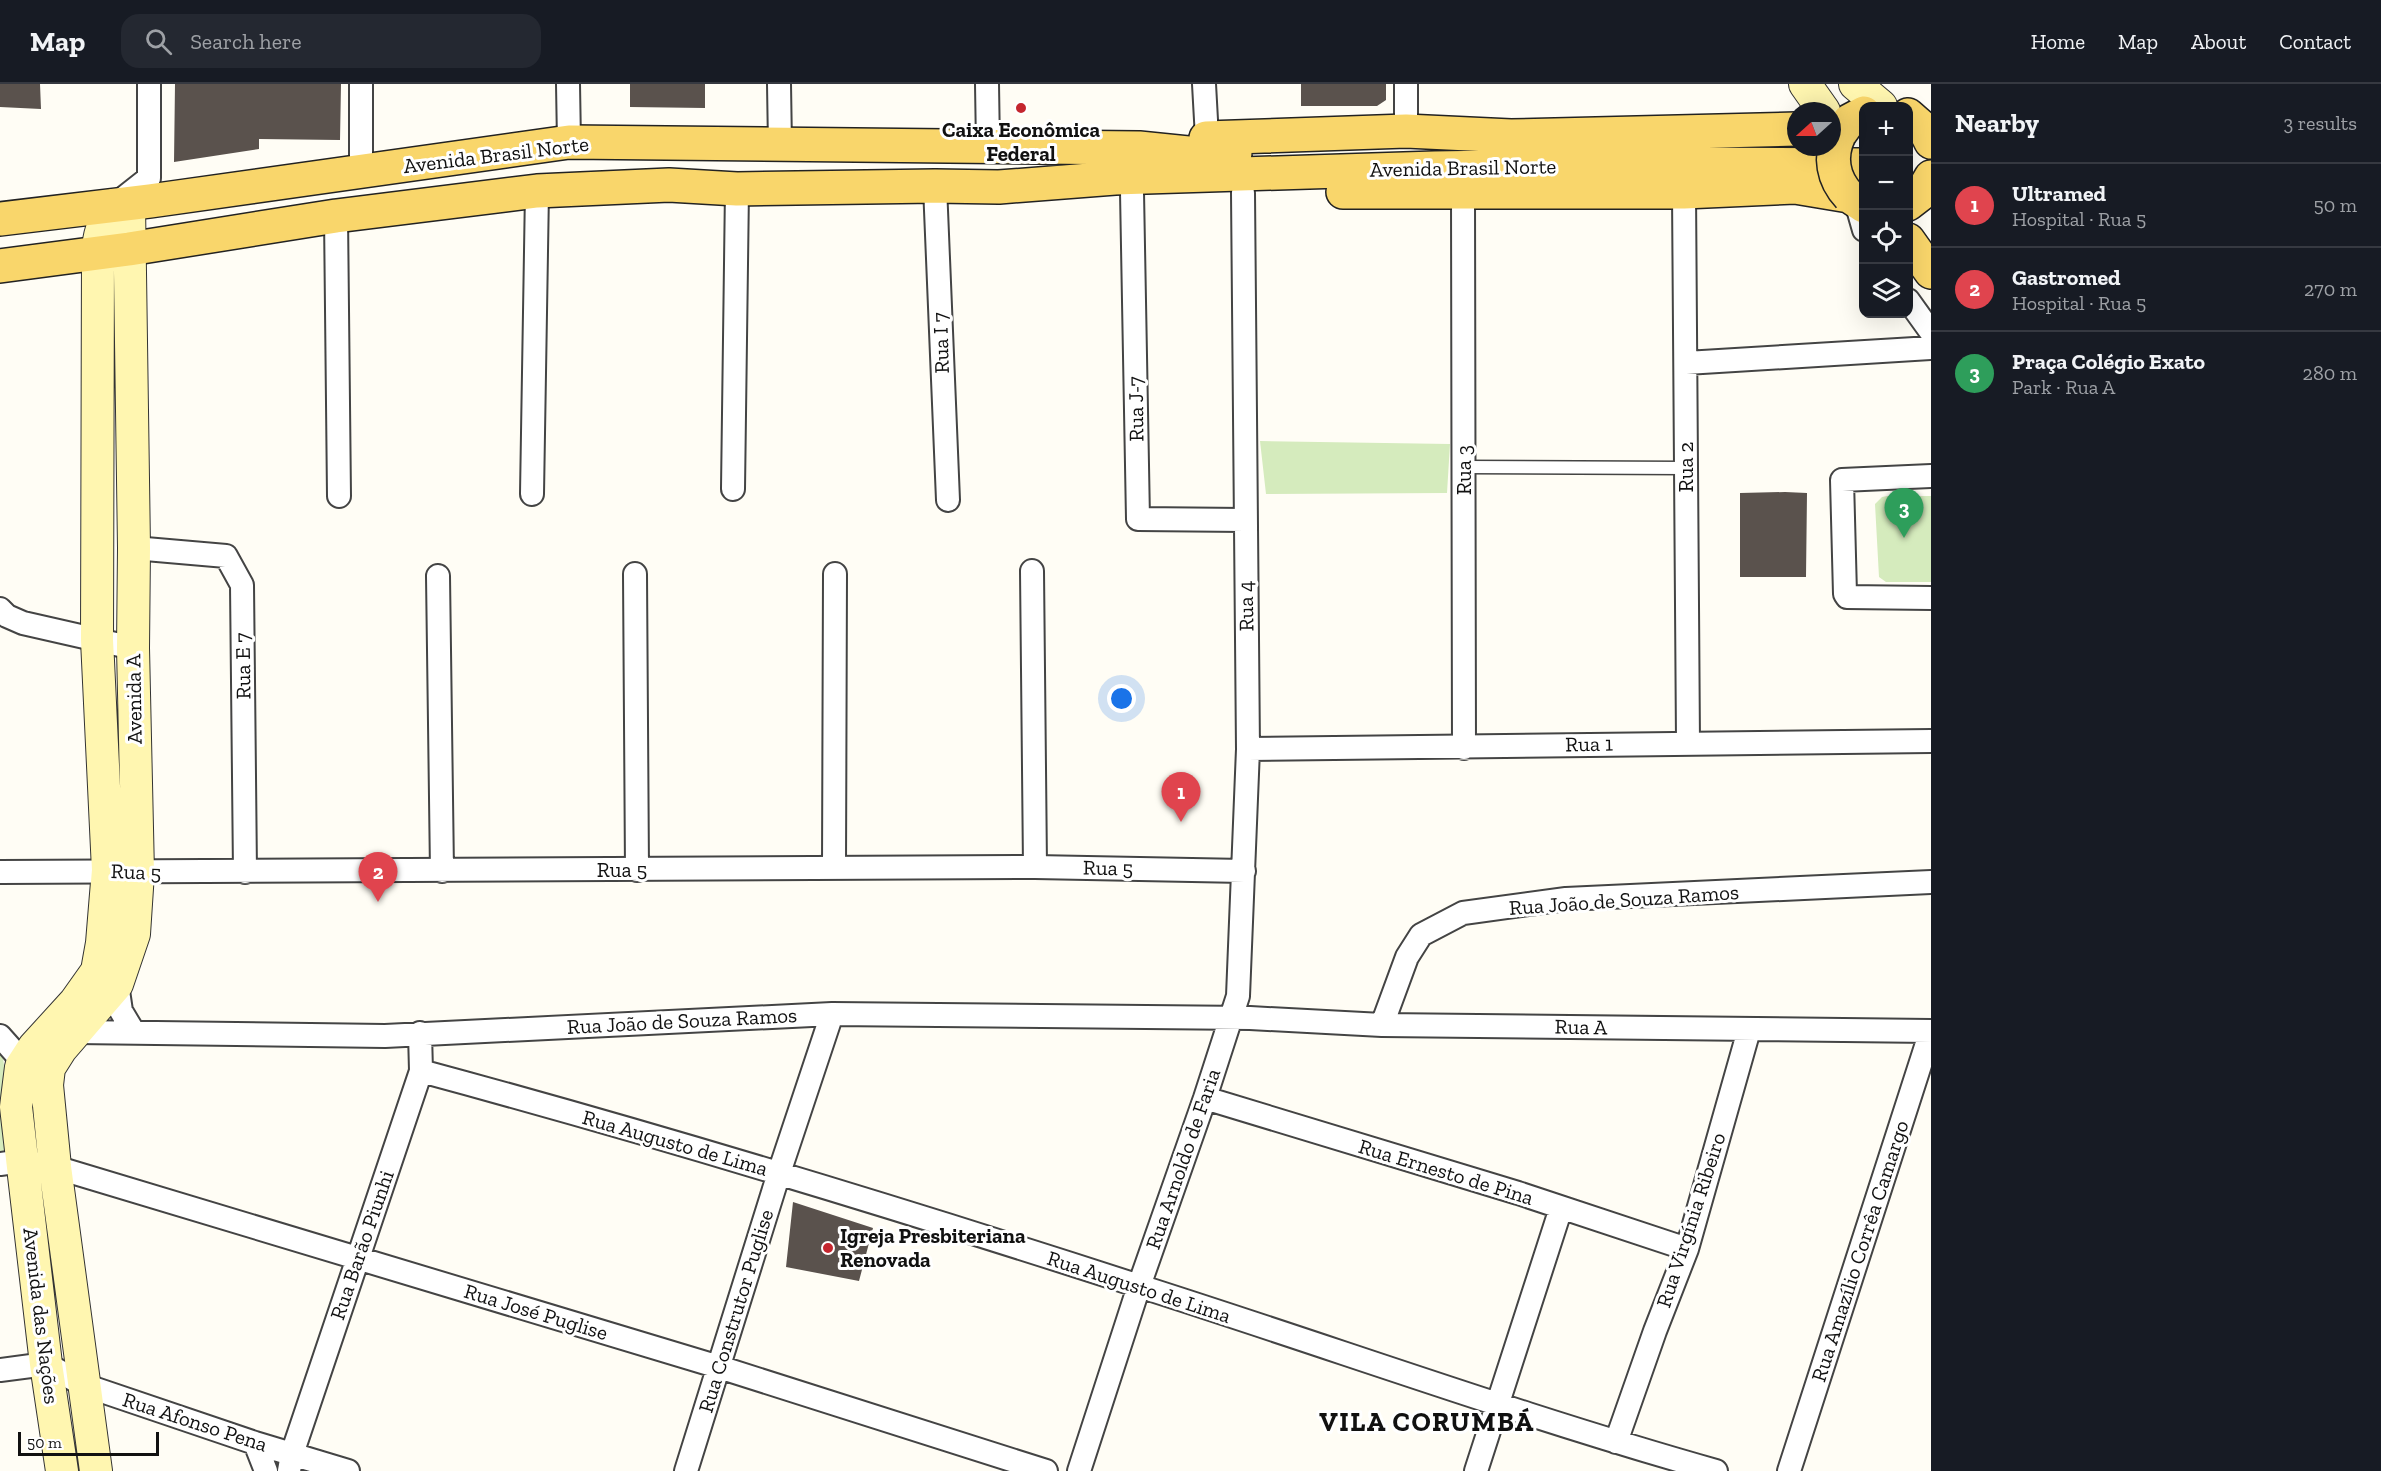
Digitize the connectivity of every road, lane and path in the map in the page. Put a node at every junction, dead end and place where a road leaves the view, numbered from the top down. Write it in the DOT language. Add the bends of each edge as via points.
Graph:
graph roads {
  1 [pos="148,84"];
  2 [pos="360,84"];
  3 [pos="568,84"];
  4 [pos="779,84"];
  5 [pos="987,84"];
  6 [pos="1204,84"];
  7 [pos="1406,84"];
  8 [pos="1805,84"];
  9 [pos="1855,84"];
  10 [pos="1876,102"];
  11 [pos="1842,127"];
  12 [pos="1787,129"];
  13 [pos="1406,131"];
  14 [pos="1207,138"];
  15 [pos="569,142"];
  16 [pos="780,145"];
  17 [pos="988,146"];
  18 [pos="1139,148"];
  19 [pos="1859,165"];
  20 [pos="361,171"];
  21 [pos="1063,183"];
  22 [pos="935,186"];
  23 [pos="736,189"];
  24 [pos="537,191"];
  25 [pos="1132,192"];
  26 [pos="1463,192"];
  27 [pos="1684,192"];
  28 [pos="1243,193"];
  29 [pos="121,205"];
  30 [pos="1858,208"];
  31 [pos="336,216"];
  32 [pos="0,219"];
  33 [pos="1913,247"];
  34 [pos="114,251"];
  35 [pos="0,266"];
  36 [pos="1931,272"];
  37 [pos="1913,307"];
  38 [pos="1931,332"];
  39 [pos="1931,348"];
  40 [pos="1686,363"];
  41 [pos="1464,467"];
  42 [pos="1686,468"];
  43 [pos="1931,476"];
  44 [pos="733,489"];
  45 [pos="532,494"];
  46 [pos="339,496"];
  47 [pos="948,500"];
  48 [pos="1245,520"];
  49 [pos="134,548"];
  50 [pos="1032,571"];
  51 [pos="635,574"];
  52 [pos="835,574"];
  53 [pos="438,576"];
  54 [pos="1931,598"];
  55 [pos="0,609"];
  56 [pos="97,640"];
  57 [pos="133,648"];
  58 [pos="1931,741"];
  59 [pos="1688,742"];
  60 [pos="1464,748"];
  61 [pos="1248,749"];
  62 [pos="1035,867"];
  63 [pos="834,868"];
  64 [pos="638,870"];
  65 [pos="1244,870"];
  66 [pos="442,871"];
  67 [pos="0,872"];
  68 [pos="123,872"];
  69 [pos="245,872"];
  70 [pos="1931,882"];
  71 [pos="117,984"];
  72 [pos="832,1014"];
  73 [pos="1231,1018"];
  74 [pos="1382,1025"];
  75 [pos="1749,1030"];
  76 [pos="133,1031"];
  77 [pos="1931,1031"];
  78 [pos="76,1032"];
  79 [pos="420,1033"];
  80 [pos="0,1036"];
  81 [pos="21,1066"];
  82 [pos="421,1071"];
  83 [pos="1205,1098"];
  84 [pos="11,1162"];
  85 [pos="55,1167"];
  86 [pos="779,1173"];
  87 [pos="1561,1208"];
  88 [pos="1687,1249"];
  89 [pos="358,1258"];
  90 [pos="1139,1286"];
  91 [pos="46,1364"];
  92 [pos="719,1367"];
  93 [pos="0,1370"];
  94 [pos="84,1385"];
  95 [pos="1498,1404"];
  96 [pos="1616,1442"];
  97 [pos="255,1443"];
  98 [pos="291,1463"];
  99 [pos="62,1471"];
  100 [pos="96,1471"];
  101 [pos="266,1471"];
  102 [pos="348,1471"];
  103 [pos="686,1471"];
  104 [pos="1046,1471"];
  105 [pos="1079,1471"];
  106 [pos="1476,1471"];
  107 [pos="1716,1471"];
  108 [pos="1789,1471"];
  1 -- 29 [label="street" via="149,178"];
  2 -- 20 [label="street"];
  3 -- 15 [label="street"];
  4 -- 16 [label="street"];
  5 -- 17 [label="street"];
  6 -- 14 [label="street"];
  7 -- 13 [label="street"];
  8 -- 11 [label="street"];
  9 -- 10 [label="street"];
  11 -- 18 [label="main road, Avenida Brasil Norte" via="1424,154 1188,153"];
  11 -- 30 [label="main road, bridge" via="1834,149 1834,168 1840,186"];
  12 -- 13 [label="main road, Avenida Brasil Norte" via="1510,136"];
  13 -- 14 [label="main road, Avenida Brasil Norte"];
  14 -- 18 [label="main road, Avenida Brasil Norte"];
  15 -- 16 [label="main road, Avenida Brasil Norte"];
  15 -- 20 [label="main road, Avenida Brasil Norte"];
  16 -- 17 [label="main road, Avenida Brasil Norte"];
  17 -- 18 [label="main road, Avenida Brasil Norte"];
  19 -- 21 [label="main road, Avenida Brasil Norte" via="1435,168"];
  20 -- 29 [label="main road, Avenida Brasil Norte"];
  21 -- 22 [label="main road, Avenida Brasil Norte"];
  21 -- 25 [label="main road, Avenida Brasil Norte"];
  22 -- 23 [label="main road, Avenida Brasil Norte"];
  22 -- 47 [label="street, Rua I 7"];
  23 -- 24 [label="main road, Avenida Brasil Norte" via="669,185"];
  23 -- 44 [label="street"];
  24 -- 31 [label="main road, Avenida Brasil Norte"];
  24 -- 45 [label="street"];
  25 -- 28 [label="main road, Avenida Brasil Norte"];
  25 -- 48 [label="street, Rua J-7" via="1138,519"];
  26 -- 27 [label="main road, Avenida Brasil Norte"];
  26 -- 28 [label="main road, Avenida Brasil Norte"];
  26 -- 41 [label="street, Rua 3"];
  27 -- 30 [label="main road, Avenida Brasil Norte" via="1795,187"];
  27 -- 40 [label="street, Rua 2"];
  28 -- 48 [label="street, Rua 4"];
  29 -- 32 [label="main road, Avenida Brasil Norte"];
  29 -- 34 [label="street, Avenida A" via="105,218 98,242"];
  31 -- 34 [label="main road, Avenida Brasil Norte"];
  31 -- 46 [label="street"];
  33 -- 36 [label="main road"];
  34 -- 35 [label="main road, Avenida Brasil Norte"];
  34 -- 49 [label="street, Avenida A"];
  34 -- 56 [label="street, Avenida A"];
  37 -- 38 [label="street"];
  39 -- 40 [label="street"];
  40 -- 42 [label="street, Rua 2"];
  41 -- 42 [label="lane"];
  41 -- 60 [label="street, Rua 3"];
  42 -- 59 [label="street, Rua 2"];
  43 -- 54 [label="street" via="1842,480 1847,597"];
  48 -- 61 [label="street, Rua 4"];
  49 -- 57 [label="street, Avenida A"];
  49 -- 69 [label="street, Rua E 7" via="226,556 242,585"];
  50 -- 62 [label="street"];
  51 -- 64 [label="street"];
  52 -- 63 [label="street"];
  53 -- 66 [label="street"];
  55 -- 56 [label="street" via="23,623"];
  56 -- 57 [label="street"];
  56 -- 68 [label="street, Avenida A"];
  57 -- 68 [label="street, Avenida A"];
  58 -- 59 [label="street, Rua 1"];
  59 -- 60 [label="street, Rua 1"];
  60 -- 61 [label="street, Rua 1"];
  61 -- 65 [label="street, Rua 4"];
  62 -- 63 [label="street, Rua 5"];
  62 -- 65 [label="street, Rua 5"];
  63 -- 64 [label="street, Rua 5"];
  64 -- 66 [label="street, Rua 5"];
  65 -- 73 [label="street, Rua 4" via="1238,996"];
  66 -- 69 [label="street, Rua 5"];
  67 -- 68 [label="street, Rua 5"];
  68 -- 69 [label="street, Rua 5"];
  68 -- 71 [label="street, Avenida A" via="134,934"];
  68 -- 81 [label="street, Avenida A" via="97,971"];
  70 -- 74 [label="street, Rua João de Souza Ramos" via="1566,899 1463,913 1421,935 1407,957"];
  71 -- 76 [label="street" via="121,1011"];
  71 -- 78 [label="street, Avenida A"];
  72 -- 73 [label="street, Rua João de Souza Ramos"];
  72 -- 79 [label="street, Rua João de Souza Ramos"];
  72 -- 86 [label="street, Rua Construtor Puglise"];
  73 -- 74 [label="street, Rua A"];
  73 -- 83 [label="street, Rua Arnoldo de Faria"];
  74 -- 75 [label="street, Rua A"];
  75 -- 77 [label="street, Rua A"];
  75 -- 88 [label="street, Rua Virgínia Ribeiro"];
  76 -- 78 [label="street, Rua João de Souza Ramos"];
  76 -- 79 [label="street, Rua João de Souza Ramos" via="385,1036"];
  77 -- 108 [label="street, Rua Amazílio Corrêa Camargo"];
  78 -- 85 [label="street, Avenida A" via="49,1068 46,1085"];
  79 -- 82 [label="street, Rua Barão Piunhi"];
  80 -- 81 [label="street"];
  81 -- 84 [label="street, Avenida A"];
  82 -- 86 [label="street, Rua Augusto de Lima"];
  82 -- 89 [label="street, Rua Barão Piunhi"];
  83 -- 87 [label="street, Rua Ernesto de Pina"];
  83 -- 90 [label="street, Rua Arnoldo de Faria"];
  84 -- 85 [label="street, Rua José Puglise"];
  84 -- 91 [label="street, Avenida das Nações"];
  85 -- 89 [label="street, Rua José Puglise"];
  85 -- 94 [label="street, Avenida das Nações"];
  86 -- 90 [label="street, Rua Augusto de Lima"];
  86 -- 92 [label="street, Rua Construtor Puglise"];
  87 -- 88 [label="street, Rua Ernesto de Pina"];
  87 -- 95 [label="street"];
  88 -- 96 [label="street, Rua Virgínia Ribeiro"];
  89 -- 92 [label="street, Rua José Puglise"];
  89 -- 98 [label="street, Rua Barão Piunhi"];
  90 -- 95 [label="street, Rua Augusto de Lima"];
  90 -- 105 [label="street, Rua Arnoldo de Faria"];
  91 -- 93 [label="street"];
  91 -- 94 [label="street, Rua Afonso Pena"];
  91 -- 99 [label="street, Avenida das Nações"];
  92 -- 103 [label="street, Rua Construtor Puglise"];
  92 -- 104 [label="street, Rua José Puglise"];
  94 -- 97 [label="street, Rua Afonso Pena"];
  94 -- 100 [label="street, Avenida das Nações"];
  95 -- 96 [label="street, Rua Augusto de Lima"];
  95 -- 106 [label="street"];
  96 -- 107 [label="street, Rua Augusto de Lima"];
  97 -- 98 [label="street, Rua Afonso Pena"];
  97 -- 101 [label="street"];
  98 -- 102 [label="street, Rua Afonso Pena"];
}
